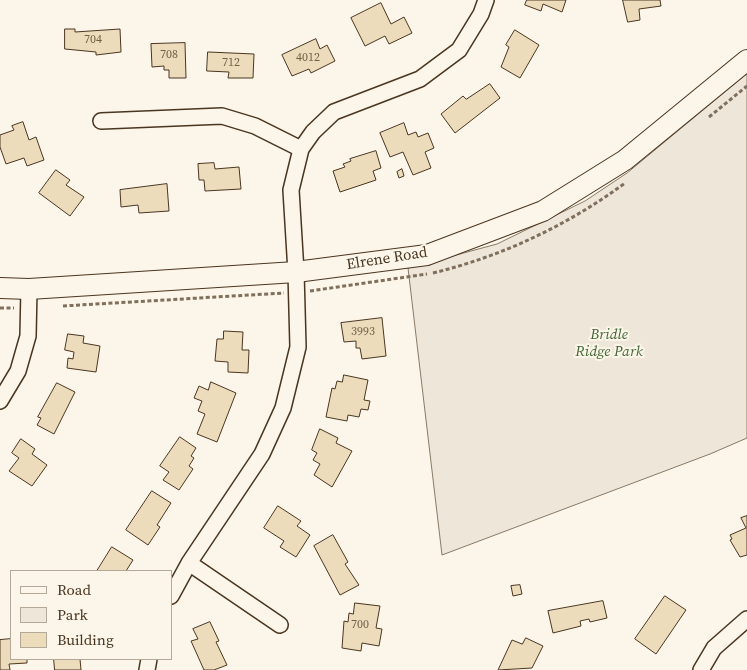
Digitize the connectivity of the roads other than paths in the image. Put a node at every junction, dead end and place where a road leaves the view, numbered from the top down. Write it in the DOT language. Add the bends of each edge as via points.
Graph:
graph roads {
  1 [pos="486,0"];
  2 [pos="747,60"];
  3 [pos="101,121"];
  4 [pos="301,148"];
  5 [pos="296,272"];
  6 [pos="0,288"];
  7 [pos="29,289"];
  8 [pos="0,400"];
  9 [pos="189,563"];
  10 [pos="172,594"];
  11 [pos="747,619"];
  12 [pos="280,625"];
  13 [pos="701,670"];
  1 -- 4 [label="street" via="459,50 420,79 334,112"];
  2 -- 5 [label="street, Elrene Road" via="625,160 544,211 427,255"];
  3 -- 4 [label="street" via="222,116 255,126"];
  4 -- 5 [label="street" via="291,190"];
  5 -- 7 [label="street, Elrene Road"];
  5 -- 9 [label="street" via="298,347 283,408 262,454"];
  6 -- 7 [label="street, Elrene Road"];
  7 -- 8 [label="street" via="28,336 18,372"];
  9 -- 10 [label="street"];
  9 -- 12 [label="street"];
  11 -- 13 [label="street" via="714,648"];
}
